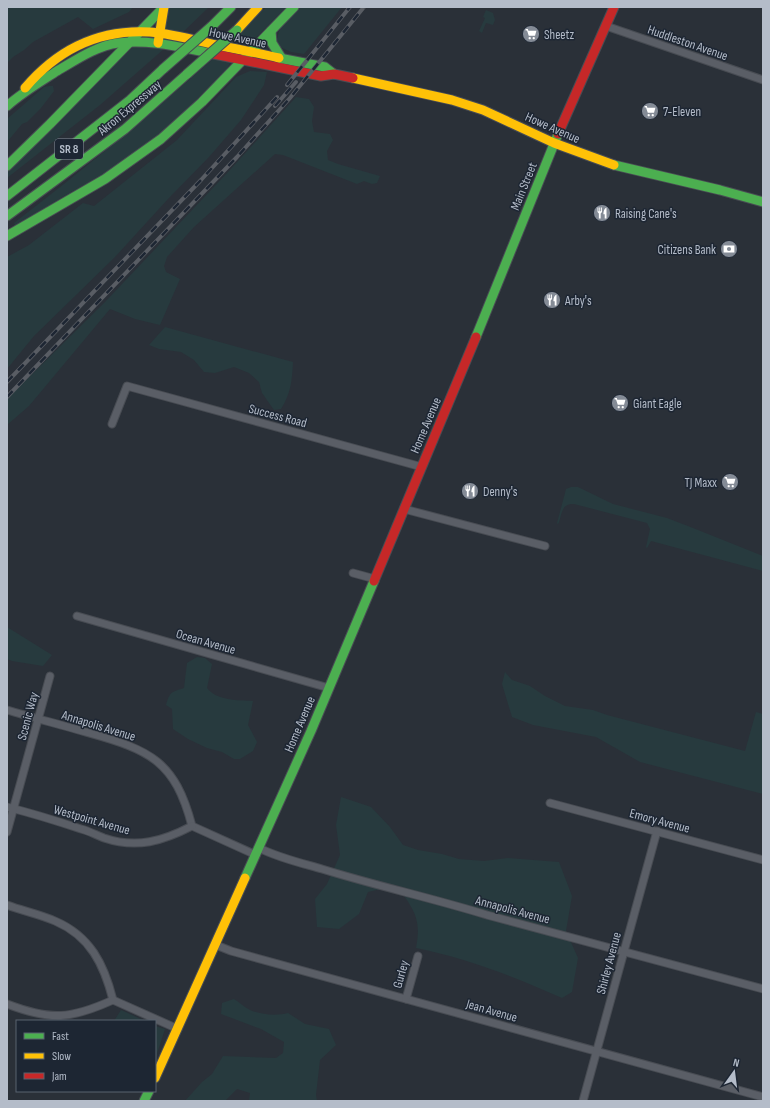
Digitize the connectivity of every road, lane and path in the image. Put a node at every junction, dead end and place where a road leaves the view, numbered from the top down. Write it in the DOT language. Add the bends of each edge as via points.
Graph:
graph roads {
  1 [pos="164,7"];
  2 [pos="231,7"];
  3 [pos="258,7"];
  4 [pos="294,7"];
  5 [pos="614,7"];
  6 [pos="606,26"];
  7 [pos="271,31"];
  8 [pos="140,32"];
  9 [pos="160,33"];
  10 [pos="134,42"];
  11 [pos="158,43"];
  12 [pos="250,52"];
  13 [pos="282,59"];
  14 [pos="241,61"];
  15 [pos="334,74"];
  16 [pos="763,80"];
  17 [pos="22,93"];
  18 [pos="7,106"];
  19 [pos="554,143"];
  20 [pos="7,166"];
  21 [pos="7,196"];
  22 [pos="763,202"];
  23 [pos="7,216"];
  24 [pos="7,236"];
  25 [pos="460,376"];
  26 [pos="112,424"];
  27 [pos="422,467"];
  28 [pos="404,509"];
  29 [pos="545,546"];
  30 [pos="353,573"];
  31 [pos="375,579"];
  32 [pos="78,616"];
  33 [pos="50,676"];
  34 [pos="329,688"];
  35 [pos="7,710"];
  36 [pos="38,718"];
  37 [pos="550,803"];
  38 [pos="10,808"];
  39 [pos="192,826"];
  40 [pos="657,831"];
  41 [pos="7,832"];
  42 [pos="257,852"];
  43 [pos="763,860"];
  44 [pos="7,905"];
  45 [pos="216,945"];
  46 [pos="624,952"];
  47 [pos="418,956"];
  48 [pos="763,989"];
  49 [pos="406,999"];
  50 [pos="113,1000"];
  51 [pos="7,1004"];
  52 [pos="178,1029"];
  53 [pos="596,1051"];
  54 [pos="156,1076"];
  55 [pos="148,1092"];
  56 [pos="763,1097"];
  57 [pos="144,1101"];
  58 [pos="583,1101"];
  1 -- 8 [label="main road"];
  1 -- 9 [label="main road"];
  2 -- 21 [label="main road, Akron Expressway / SR 8, bridge" via="130,100"];
  3 -- 23 [label="main road, Akron Expressway / SR 8, bridge" via="237,30 124,129"];
  4 -- 7 [label="main road"];
  5 -- 6 [label="main road, Main Street"];
  6 -- 16 [label="street, Huddleston Avenue"];
  6 -- 19 [label="main road, Main Street"];
  7 -- 12 [label="main road"];
  7 -- 13 [label="main road" via="272,46"];
  8 -- 9 [label="main road, Howe Avenue"];
  8 -- 10 [label="main road"];
  8 -- 17 [label="main road, Howe Avenue" via="117,33 74,47 52,60"];
  9 -- 11 [label="main road"];
  9 -- 12 [label="main road, Howe Avenue"];
  10 -- 11 [label="main road, Howe Avenue"];
  10 -- 17 [label="main road, Howe Avenue" via="101,47"];
  10 -- 20 [label="main road"];
  11 -- 14 [label="main road, Howe Avenue"];
  12 -- 13 [label="main road, Howe Avenue"];
  12 -- 14 [label="main road"];
  13 -- 15 [label="main road, Howe Avenue" via="325,67"];
  14 -- 15 [label="main road, Howe Avenue" via="321,76"];
  14 -- 24 [label="main road" via="181,123 137,158"];
  15 -- 19 [label="main road, Howe Avenue" via="452,100 484,110"];
  17 -- 18 [label="main road"];
  19 -- 22 [label="main road, Howe Avenue" via="624,168"];
  19 -- 25 [label="main road, Main Street"];
  25 -- 27 [label="main road, Home Avenue"];
  26 -- 27 [label="street, Success Road" via="127,386"];
  27 -- 28 [label="main road, Home Avenue"];
  28 -- 29 [label="street"];
  28 -- 31 [label="main road, Home Avenue"];
  30 -- 31 [label="street"];
  31 -- 34 [label="main road, Home Avenue"];
  32 -- 34 [label="street, Ocean Avenue"];
  33 -- 36 [label="street, Scenic Way"];
  34 -- 42 [label="main road, Home Avenue"];
  35 -- 36 [label="street, Annapolis Avenue"];
  36 -- 38 [label="street, Scenic Way"];
  36 -- 39 [label="street, Annapolis Avenue" via="123,742 153,758 175,782 183,796"];
  37 -- 40 [label="street, Emory Avenue"];
  38 -- 39 [label="street, Westpoint Avenue" via="104,838 128,843 162,840"];
  38 -- 41 [label="street, Scenic Way"];
  39 -- 42 [label="street, Annapolis Avenue"];
  40 -- 43 [label="street, Emory Avenue"];
  40 -- 46 [label="street, Shirley Avenue"];
  42 -- 45 [label="main road, Home Avenue"];
  42 -- 46 [label="street, Annapolis Avenue"];
  44 -- 50 [label="street" via="54,920 76,933 101,964"];
  45 -- 49 [label="street, Jean Avenue"];
  45 -- 52 [label="main road, Home Avenue"];
  46 -- 48 [label="street, Annapolis Avenue"];
  46 -- 53 [label="street, Shirley Avenue"];
  47 -- 49 [label="street, Gurley"];
  49 -- 53 [label="street, Jean Avenue"];
  50 -- 51 [label="street" via="93,1009 64,1016 38,1015"];
  50 -- 52 [label="street"];
  52 -- 54 [label="main road, Home Avenue"];
  53 -- 56 [label="street, Jean Avenue"];
  53 -- 58 [label="street, Shirley Avenue"];
  55 -- 57 [label="main road"];
}
